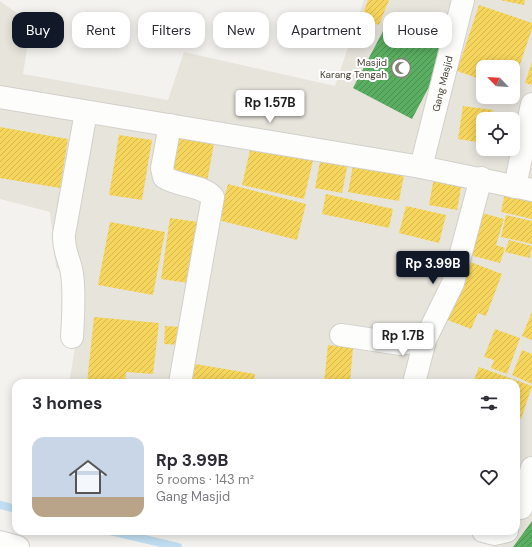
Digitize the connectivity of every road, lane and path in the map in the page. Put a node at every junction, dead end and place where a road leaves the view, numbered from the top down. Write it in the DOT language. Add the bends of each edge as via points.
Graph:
graph roads {
  1 [pos="463,0"];
  2 [pos="0,97"];
  3 [pos="532,104"];
  4 [pos="86,112"];
  5 [pos="170,125"];
  6 [pos="421,167"];
  7 [pos="481,178"];
  8 [pos="524,188"];
  9 [pos="341,335"];
  10 [pos="72,337"];
  11 [pos="425,340"];
  12 [pos="181,379"];
  13 [pos="415,379"];
  14 [pos="532,468"];
  15 [pos="523,515"];
  16 [pos="0,542"];
  17 [pos="18,547"];
  1 -- 6 [label="street, Gang Masjid"];
  2 -- 4 [label="street"];
  3 -- 8 [label="street"];
  4 -- 5 [label="street"];
  4 -- 10 [label="street" via="64,234 64,247 72,272"];
  5 -- 6 [label="street"];
  5 -- 12 [label="street" via="162,168 164,177 171,182 207,191 213,197"];
  6 -- 7 [label="street"];
  7 -- 8 [label="street"];
  7 -- 11 [label="street" via="453,283"];
  9 -- 11 [label="street" via="401,344"];
  11 -- 13 [label="street"];
  14 -- 15 [label="street"];
  16 -- 17 [label="street"];
}
